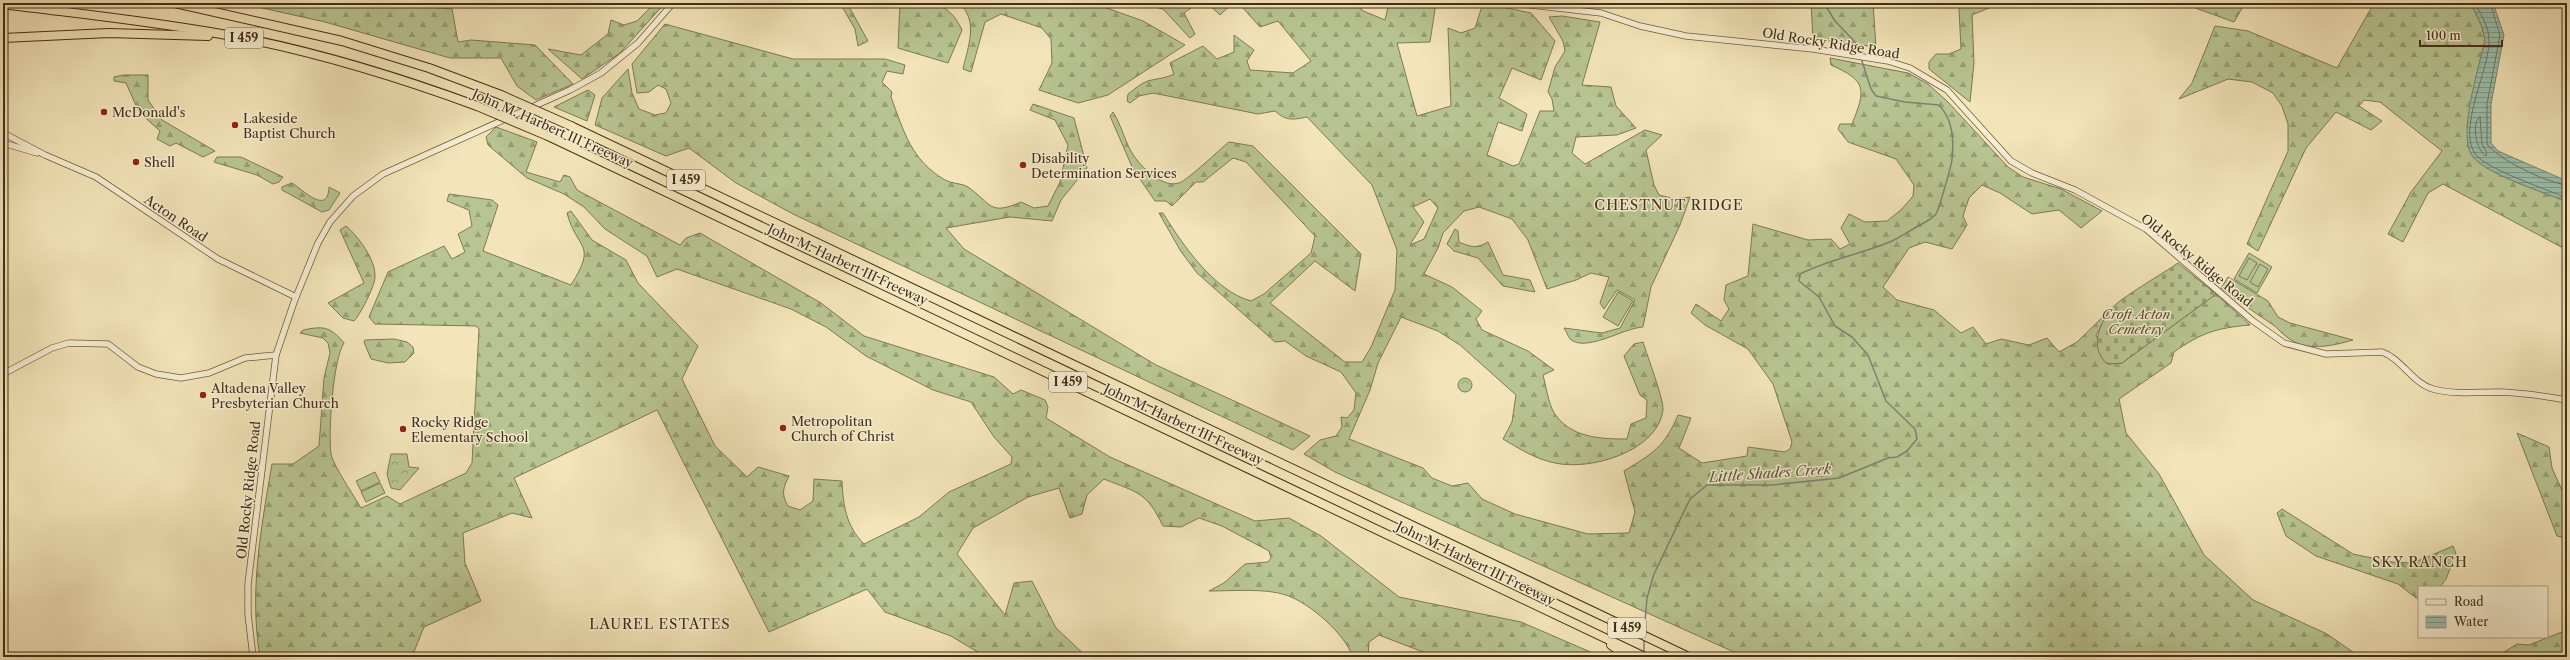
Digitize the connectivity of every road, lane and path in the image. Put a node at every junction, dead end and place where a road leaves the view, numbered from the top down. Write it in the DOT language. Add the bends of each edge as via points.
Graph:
graph roads {
  1 [pos="175,3"];
  2 [pos="188,3"];
  3 [pos="673,3"];
  4 [pos="1513,3"];
  5 [pos="3,4"];
  6 [pos="200,9"];
  7 [pos="3,38"];
  8 [pos="244,38"];
  9 [pos="3,133"];
  10 [pos="3,143"];
  11 [pos="45,155"];
  12 [pos="296,297"];
  13 [pos="276,355"];
  14 [pos="3,374"];
  15 [pos="2567,400"];
  16 [pos="1594,633"];
  17 [pos="1676,651"];
  18 [pos="253,657"];
  19 [pos="1628,657"];
  20 [pos="1645,657"];
  21 [pos="1689,657"];
  22 [pos="1693,657"];
  1 -- 6 [label="highway, John M. Harbert III Freeway / I 459"];
  2 -- 6 [label="highway"];
  3 -- 12 [label="street, Old Rocky Ridge Road" via="658,23 625,55 589,80 383,174 364,187 346,203 324,231"];
  4 -- 15 [label="street, Old Rocky Ridge Road" via="1601,13 1640,26 1686,36 1837,53 1877,59 1910,68 1937,83 1955,98 1991,142 2011,161 2032,173 2081,192 2146,229 2254,321 2284,343 2326,354 2382,352 2418,381 2438,390 2463,393 2518,393"];
  5 -- 8 [label="highway, John M. Harbert III Freeway / I 459"];
  6 -- 17 [label="highway, John M. Harbert III Freeway / I 459, bridge" via="342,41 429,68 501,95"];
  7 -- 8 [label="highway" via="108,33"];
  8 -- 16 [label="highway, John M. Harbert III Freeway / I 459, bridge" via="317,55 396,78 477,106 548,136"];
  9 -- 11 [label="street, Acton Road"];
  10 -- 11 [label="street, Acton Road"];
  11 -- 12 [label="street, Acton Road" via="96,177 218,259"];
  12 -- 13 [label="street, Old Rocky Ridge Road"];
  13 -- 14 [label="street" via="245,358 194,377 176,378 138,367 108,344 70,343 52,348"];
  13 -- 18 [label="street, Old Rocky Ridge Road" via="248,584 248,614"];
  16 -- 19 [label="highway"];
  16 -- 20 [label="highway, John M. Harbert III Freeway / I 459"];
  17 -- 21 [label="highway, John M. Harbert III Freeway / I 459"];
  17 -- 22 [label="highway"];
}
